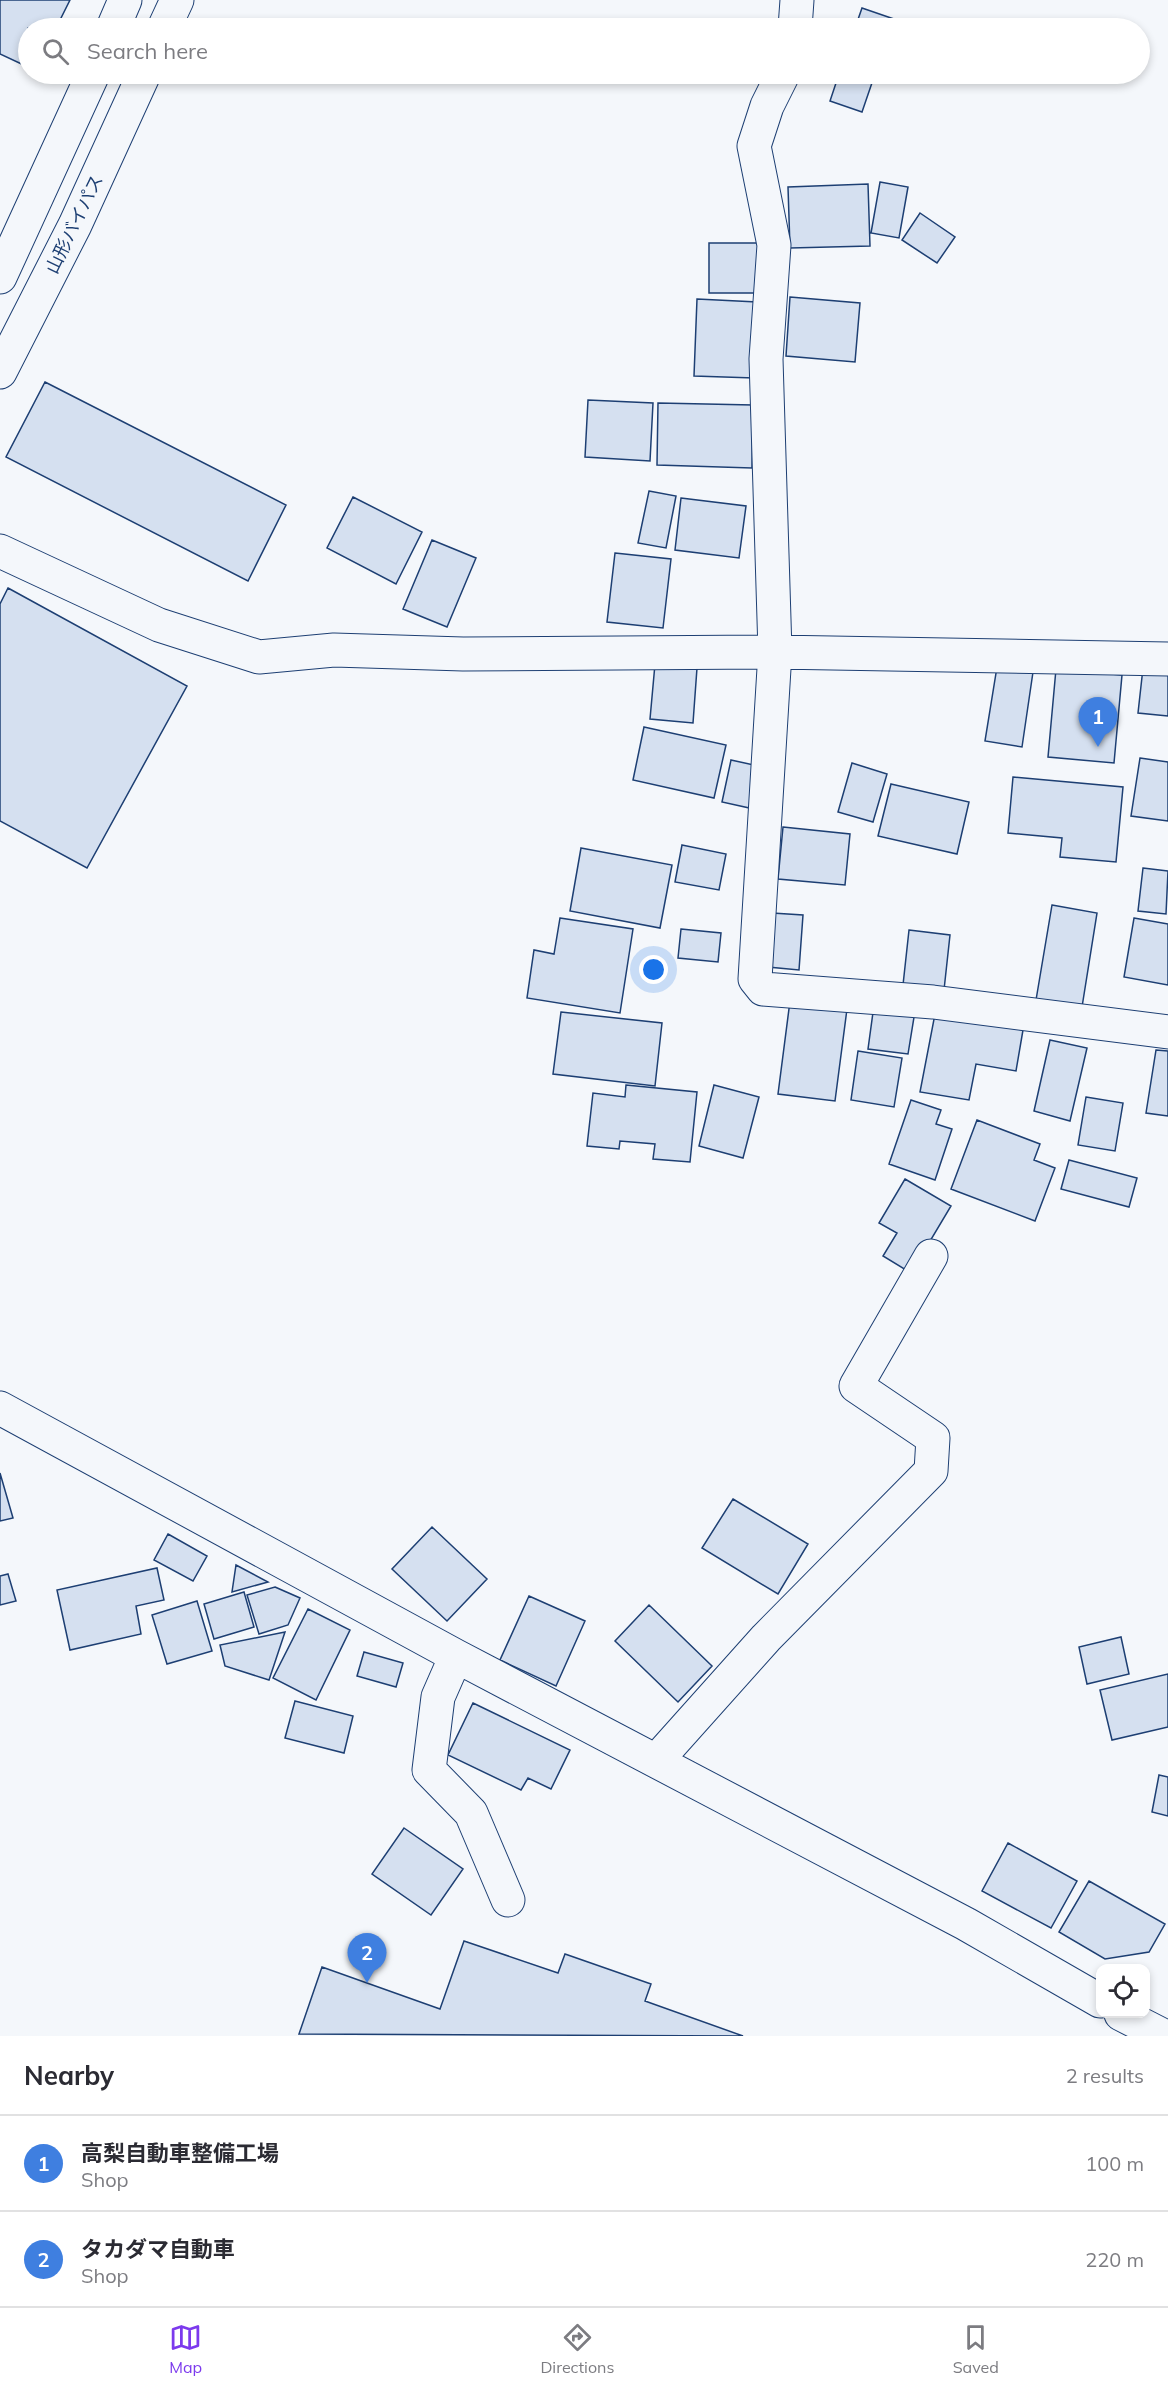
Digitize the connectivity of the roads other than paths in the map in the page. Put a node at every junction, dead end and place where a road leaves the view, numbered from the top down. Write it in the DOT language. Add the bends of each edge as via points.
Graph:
graph roads {
  1 [pos="125,0"];
  2 [pos="177,0"];
  3 [pos="797,0"];
  4 [pos="117,18"];
  5 [pos="169,18"];
  6 [pos="796,18"];
  7 [pos="88,84"];
  8 [pos="139,84"];
  9 [pos="778,84"];
  10 [pos="0,277"];
  11 [pos="0,372"];
  12 [pos="0,551"];
  13 [pos="775,652"];
  14 [pos="1168,659"];
  15 [pos="1168,1032"];
  16 [pos="930,1256"];
  17 [pos="0,1408"];
  18 [pos="456,1656"];
  19 [pos="656,1761"];
  20 [pos="508,1900"];
  21 [pos="1096,1998"];
  22 [pos="1130,2018"];
  23 [pos="1164,2036"];
  1 -- 4 [label="main road"];
  2 -- 5 [label="main road"];
  3 -- 6 [label="main road"];
  7 -- 10 [label="main road"];
  8 -- 11 [label="main road, 山形バイパス" via="75,225"];
  9 -- 13 [label="main road" via="754,146 774,245 766,359"];
  12 -- 13 [label="main road" via="159,625 259,657 334,650 463,654"];
  13 -- 14 [label="main road"];
  13 -- 15 [label="main road" via="755,979 763,989 933,1002"];
  16 -- 19 [label="main road" via="856,1386 933,1438 931,1471 766,1638"];
  17 -- 18 [label="main road"];
  18 -- 19 [label="main road"];
  18 -- 20 [label="main road" via="438,1697 429,1770 471,1813"];
  19 -- 21 [label="main road" via="966,1924"];
  22 -- 23 [label="main road"];
}
